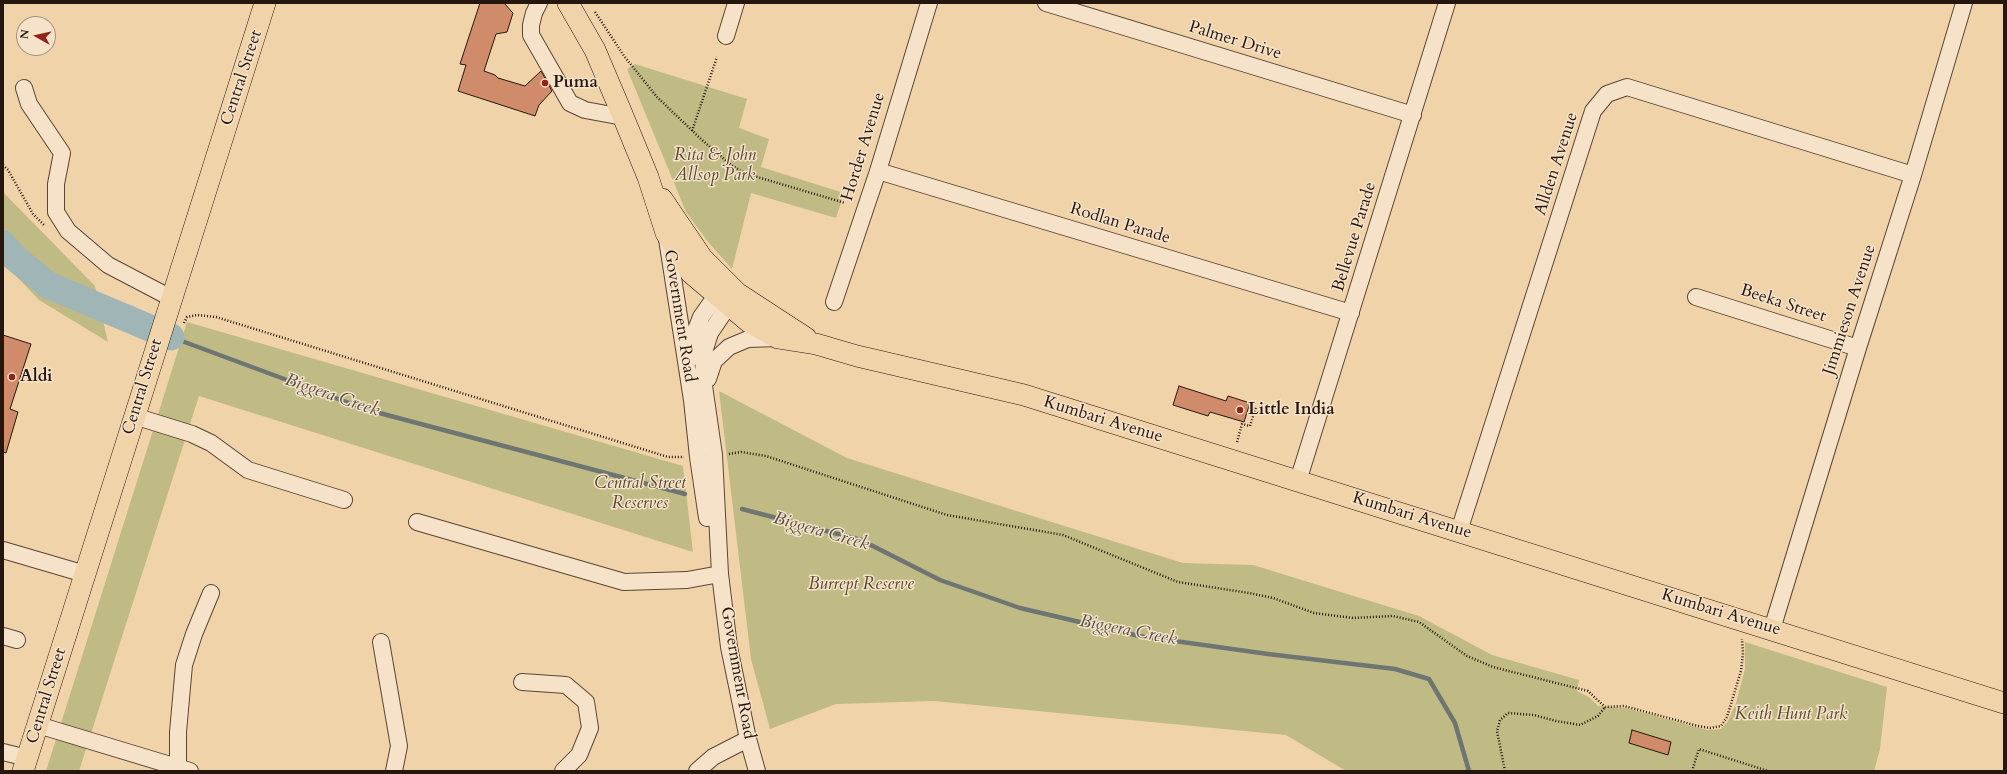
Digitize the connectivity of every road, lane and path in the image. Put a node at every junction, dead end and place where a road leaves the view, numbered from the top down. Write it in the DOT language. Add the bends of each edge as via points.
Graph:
graph roads {
  1 [pos="265,3"];
  2 [pos="539,3"];
  3 [pos="568,3"];
  4 [pos="736,3"];
  5 [pos="929,3"];
  6 [pos="1046,3"];
  7 [pos="1447,3"];
  8 [pos="1964,3"];
  9 [pos="594,10"];
  10 [pos="726,36"];
  11 [pos="717,57"];
  12 [pos="24,88"];
  13 [pos="1413,115"];
  14 [pos="623,117"];
  15 [pos="692,131"];
  16 [pos="3,165"];
  17 [pos="878,171"];
  18 [pos="1913,175"];
  19 [pos="648,177"];
  20 [pos="845,203"];
  21 [pos="50,230"];
  22 [pos="666,233"];
  23 [pos="727,294"];
  24 [pos="1696,297"];
  25 [pos="171,298"];
  26 [pos="834,302"];
  27 [pos="1351,313"];
  28 [pos="163,323"];
  29 [pos="778,338"];
  30 [pos="816,344"];
  31 [pos="1858,348"];
  32 [pos="699,400"];
  33 [pos="1256,407"];
  34 [pos="134,416"];
  35 [pos="1236,442"];
  36 [pos="714,456"];
  37 [pos="698,457"];
  38 [pos="1298,481"];
  39 [pos="344,500"];
  40 [pos="417,522"];
  41 [pos="1459,531"];
  42 [pos="3,550"];
  43 [pos="85,574"];
  44 [pos="720,574"];
  45 [pos="211,593"];
  46 [pos="1772,629"];
  47 [pos="1742,639"];
  48 [pos="381,642"];
  49 [pos="522,682"];
  50 [pos="2004,703"];
  51 [pos="1605,707"];
  52 [pos="38,724"];
  53 [pos="748,739"];
  54 [pos="3,752"];
  55 [pos="25,764"];
  56 [pos="184,769"];
  57 [pos="394,771"];
  58 [pos="563,771"];
  59 [pos="697,771"];
  60 [pos="757,771"];
  61 [pos="1505,771"];
  62 [pos="1692,771"];
  63 [pos="1768,771"];
  1 -- 25 [label="main road, Central Street"];
  2 -- 14 [label="street" via="531,24 531,35 570,104 585,110"];
  3 -- 14 [label="main road, Government Road" via="594,50"];
  4 -- 10 [label="street"];
  5 -- 17 [label="street, Horder Avenue"];
  6 -- 13 [label="street, Palmer Drive"];
  7 -- 13 [label="street, Bellevue Parade"];
  8 -- 18 [label="street, Jimmieson Avenue"];
  9 -- 15 [label="path" via="644,81"];
  11 -- 15 [label="path"];
  12 -- 25 [label="street" via="29,104 62,153 56,184 56,212 68,231 108,266"];
  13 -- 27 [label="street, Bellevue Parade"];
  14 -- 19 [label="main road, Government Road"];
  15 -- 20 [label="path" via="741,171"];
  16 -- 21 [label="path" via="33,214"];
  17 -- 26 [label="street, Horder Avenue"];
  17 -- 27 [label="street, Rodlan Parade"];
  18 -- 31 [label="street, Jimmieson Avenue"];
  18 -- 41 [label="street, Allden Avenue" via="1627,87 1607,94 1594,111"];
  19 -- 22 [label="main road, Government Road"];
  19 -- 23 [label="main road, Government Road"];
  22 -- 23 [label="main road, Government Road" via="691,273"];
  22 -- 32 [label="street, Government Road"];
  23 -- 29 [label="main road, Kumbari Avenue" via="749,322"];
  23 -- 30 [label="main road, Kumbari Avenue"];
  23 -- 32 [label="street, Government Road" via="704,352"];
  24 -- 31 [label="street, Beeka Street"];
  25 -- 28 [label="main road, Central Street"];
  27 -- 38 [label="street, Bellevue Parade"];
  28 -- 34 [label="main road, Central Street"];
  28 -- 37 [label="path" via="182,327 187,318 192,316 216,317 668,457"];
  29 -- 30 [label="main road, Kumbari Avenue"];
  29 -- 32 [label="street, Government Road" via="748,339 729,347 714,361"];
  30 -- 38 [label="main road, Kumbari Avenue" via="1024,395"];
  31 -- 46 [label="street, Jimmieson Avenue"];
  32 -- 36 [label="street, Government Road"];
  32 -- 37 [label="street, Government Road"];
  33 -- 35 [label="path" via="1250,426 1242,424"];
  34 -- 39 [label="street" via="192,434 211,443 248,470"];
  34 -- 43 [label="main road, Central Street"];
  36 -- 44 [label="street, Government Road"];
  36 -- 51 [label="path" via="741,452 766,456 948,515 1062,535 1178,582 1273,598 1314,613 1353,618 1393,616 1420,622 1467,656 1493,667 1588,691"];
  37 -- 44 [label="street, Government Road" via="708,524"];
  38 -- 41 [label="main road, Kumbari Avenue"];
  40 -- 44 [label="street" via="624,582 687,580"];
  41 -- 46 [label="main road, Kumbari Avenue"];
  42 -- 43 [label="street"];
  43 -- 52 [label="main road, Central Street"];
  44 -- 53 [label="street, Government Road" via="729,647"];
  45 -- 56 [label="street" via="184,665 178,732"];
  46 -- 50 [label="main road, Kumbari Avenue"];
  47 -- 51 [label="path" via="1741,671 1727,717 1721,726 1698,726 1624,706"];
  48 -- 57 [label="street" via="399,746"];
  49 -- 58 [label="street" via="566,685 586,702 590,728 579,755"];
  51 -- 61 [label="path" via="1598,716 1580,724 1508,713 1500,720 1497,731"];
  52 -- 55 [label="main road, Central Street"];
  52 -- 56 [label="street"];
  53 -- 59 [label="street" via="714,757"];
  53 -- 60 [label="street, Government Road"];
  54 -- 55 [label="street"];
  62 -- 63 [label="path" via="1699,749"];
}
